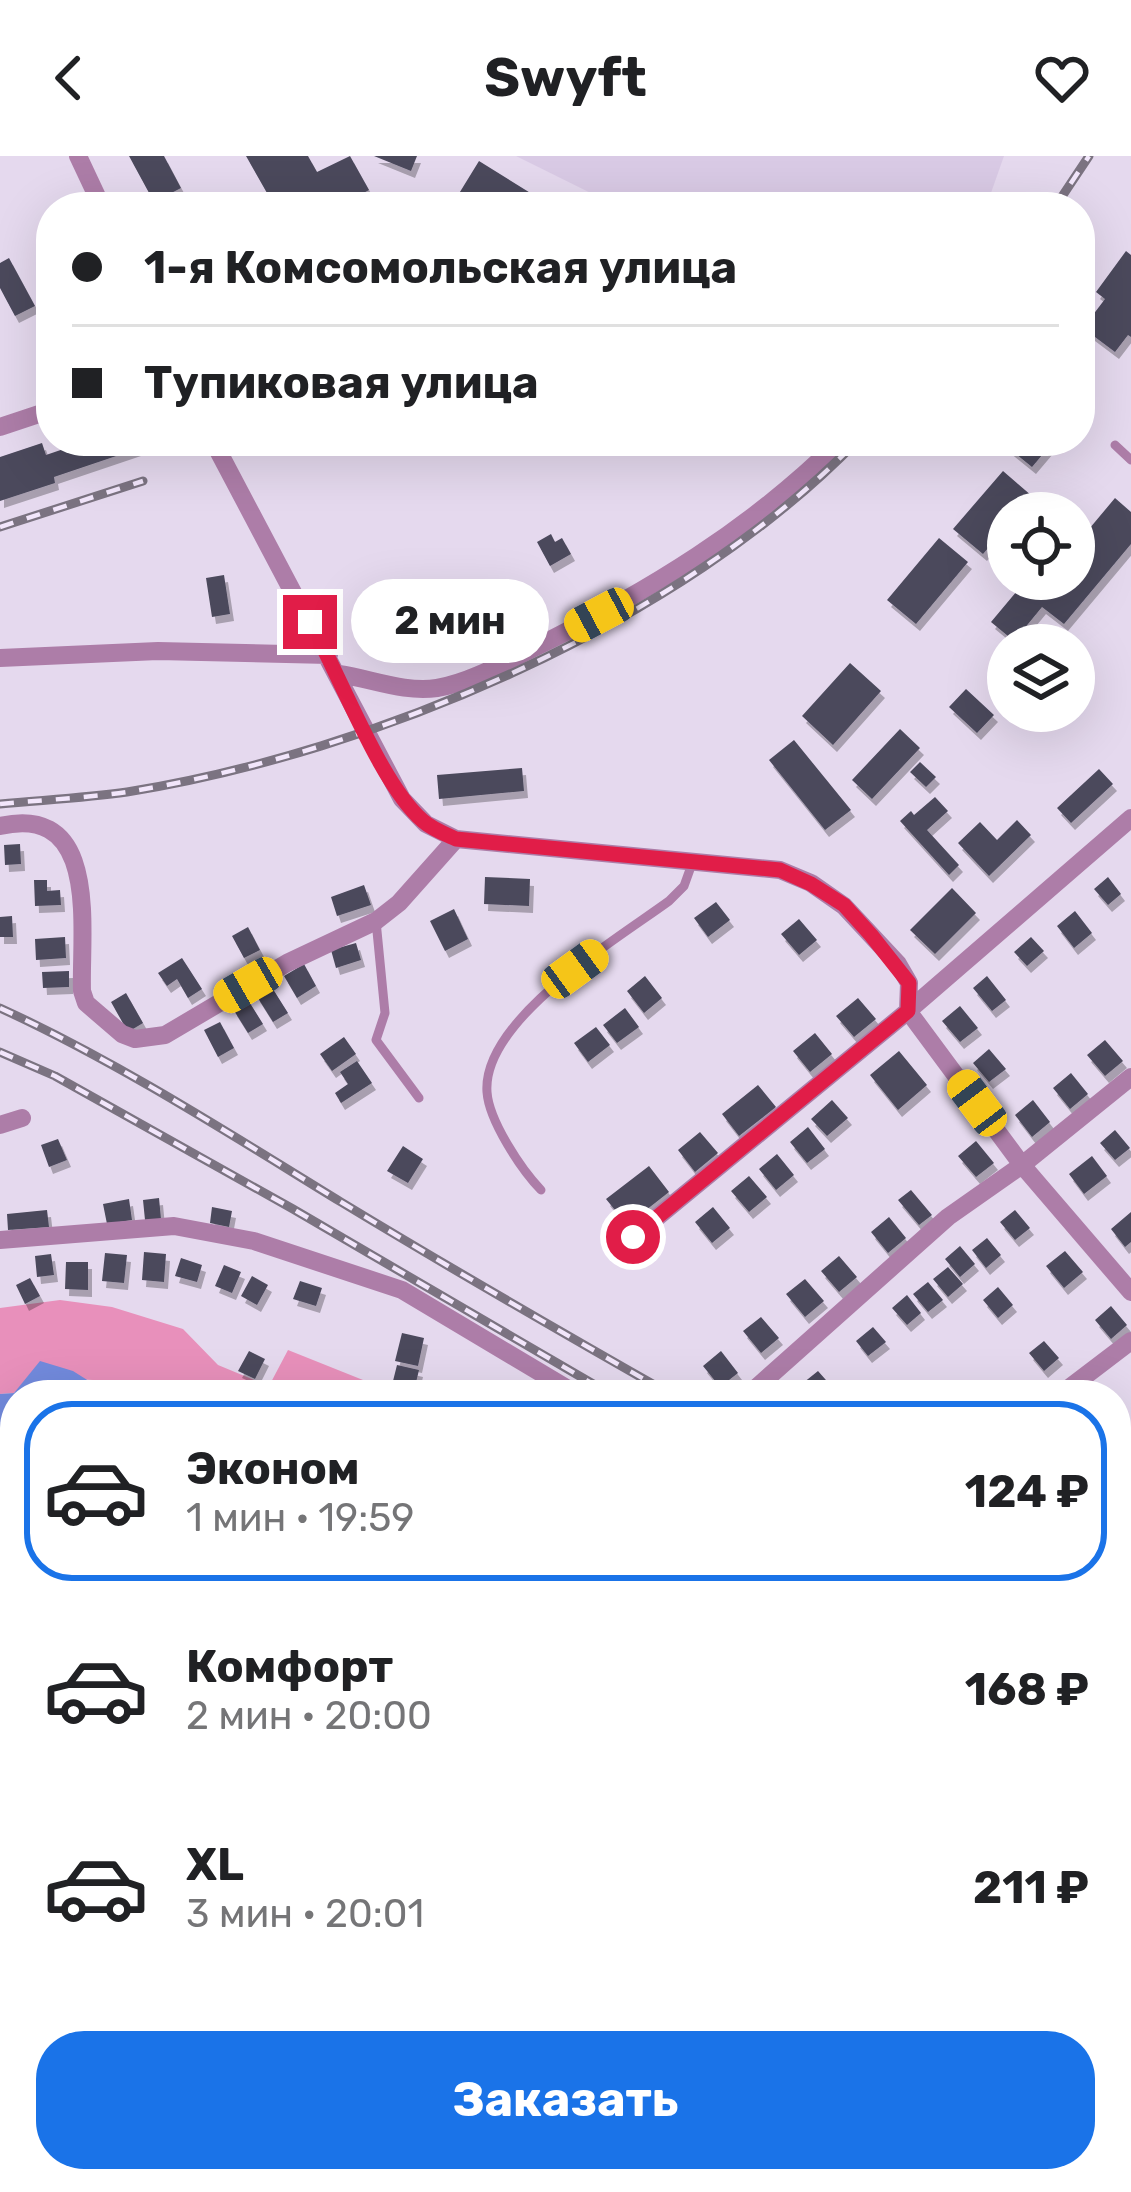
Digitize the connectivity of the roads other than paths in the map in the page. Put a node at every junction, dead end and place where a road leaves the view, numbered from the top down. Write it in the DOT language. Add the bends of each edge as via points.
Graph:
graph roads {
  1 [pos="78,156"];
  2 [pos="95,192"];
  3 [pos="36,415"];
  4 [pos="0,427"];
  5 [pos="1115,445"];
  6 [pos="221,456"];
  7 [pos="823,456"];
  8 [pos="1131,460"];
  9 [pos="329,655"];
  10 [pos="0,658"];
  11 [pos="339,674"];
  12 [pos="1131,818"];
  13 [pos="0,826"];
  14 [pos="456,839"];
  15 [pos="693,861"];
  16 [pos="376,921"];
  17 [pos="908,1011"];
  18 [pos="1131,1076"];
  19 [pos="419,1098"];
  20 [pos="22,1118"];
  21 [pos="0,1125"];
  22 [pos="1022,1165"];
  23 [pos="541,1190"];
  24 [pos="633,1237"];
  25 [pos="0,1240"];
  26 [pos="1131,1292"];
  27 [pos="1131,1341"];
  28 [pos="553,1380"];
  29 [pos="765,1380"];
  30 [pos="1080,1380"];
  1 -- 2 [label="street"];
  3 -- 4 [label="street"];
  5 -- 8 [label="lane"];
  6 -- 9 [label="street"];
  7 -- 11 [label="street" via="711,550 497,666 412,691"];
  9 -- 10 [label="street"];
  9 -- 11 [label="street"];
  11 -- 14 [label="street" via="402,799"];
  12 -- 17 [label="street"];
  13 -- 16 [label="street" via="42,826 74,855 82,991 86,1003 135,1039 165,1035"];
  14 -- 15 [label="street"];
  14 -- 16 [label="street"];
  15 -- 17 [label="street" via="780,870 844,905 898,964 909,983"];
  15 -- 23 [label="lane" via="669,901 543,992 492,1061 487,1093 494,1114"];
  16 -- 19 [label="lane" via="386,1013 376,1040"];
  17 -- 22 [label="street"];
  17 -- 24 [label="street"];
  18 -- 22 [label="street"];
  20 -- 21 [label="street"];
  22 -- 26 [label="street"];
  22 -- 29 [label="street" via="948,1217"];
  25 -- 28 [label="street" via="174,1226 254,1241 402,1290"];
  27 -- 30 [label="street"];
}
